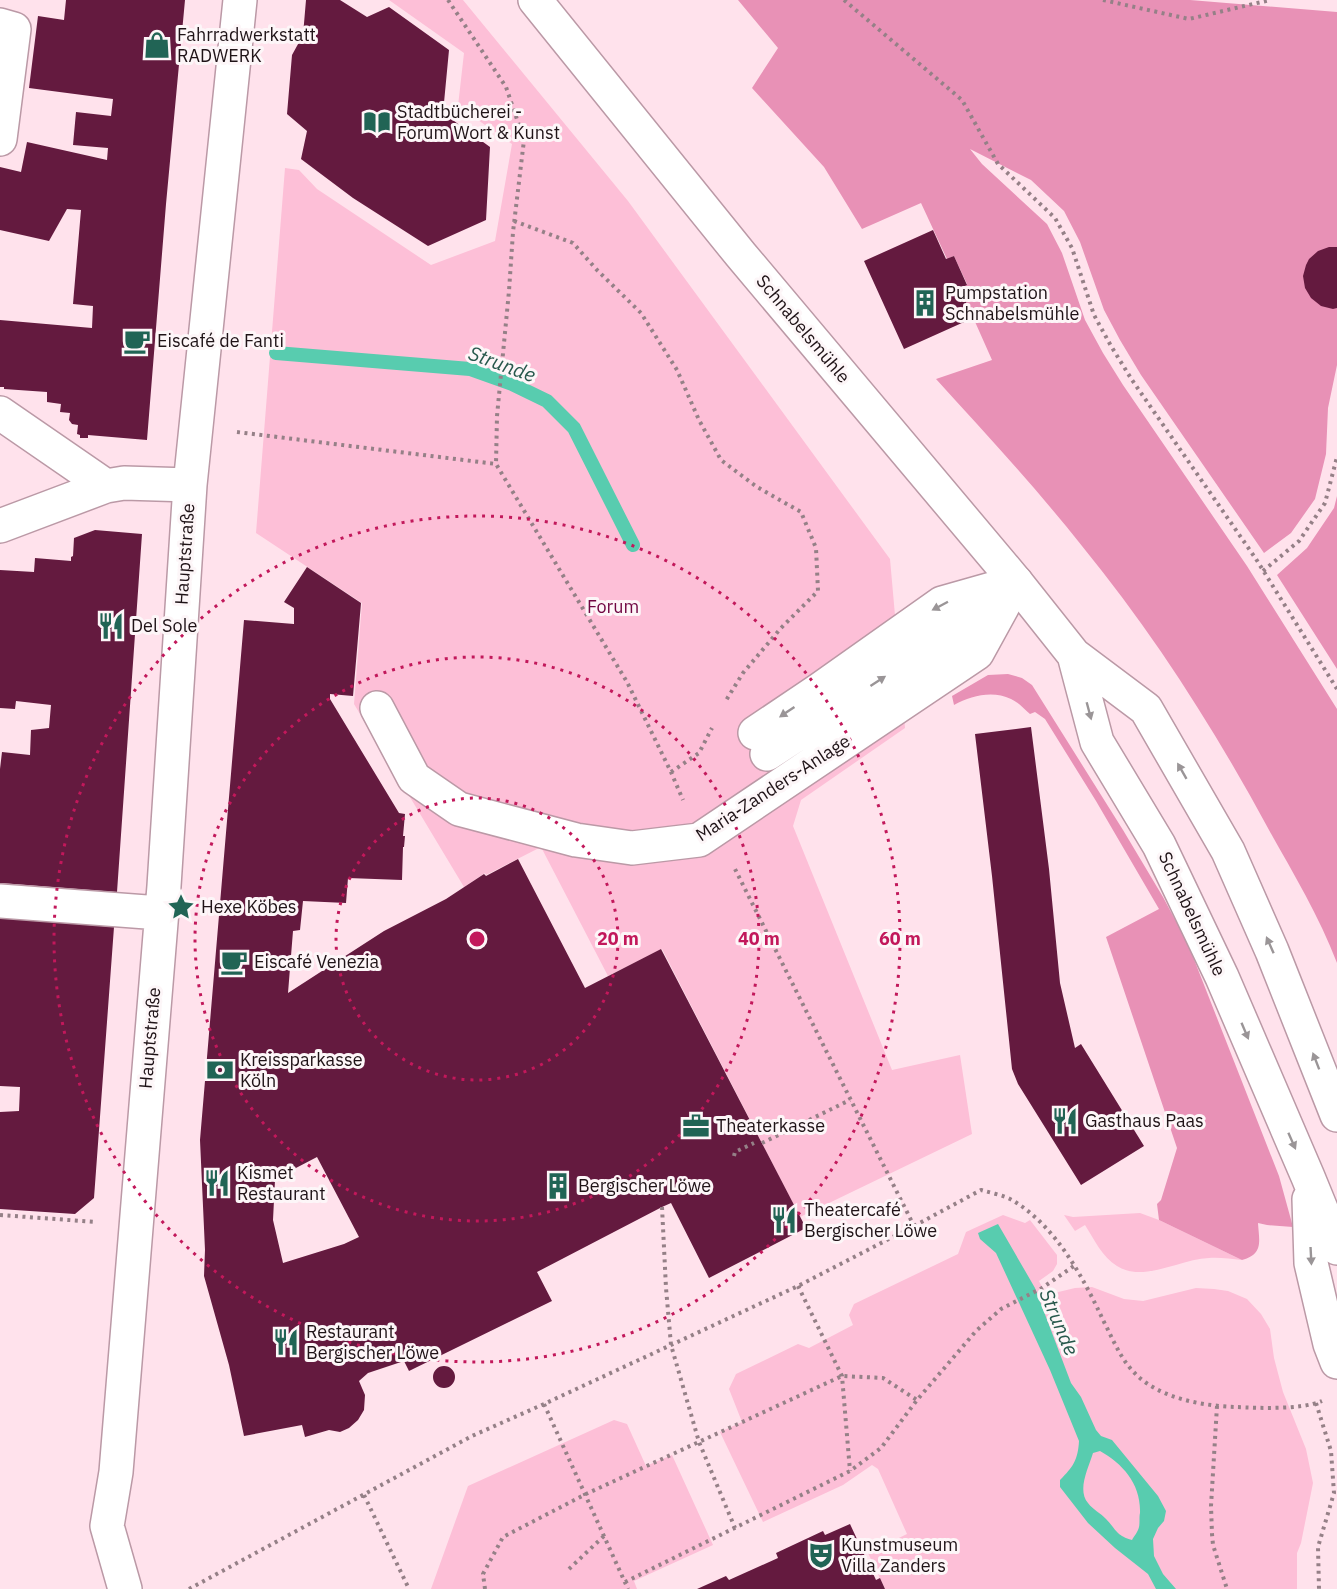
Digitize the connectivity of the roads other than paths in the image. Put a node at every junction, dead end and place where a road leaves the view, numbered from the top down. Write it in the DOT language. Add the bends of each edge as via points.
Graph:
graph roads {
  1 [pos="240,0"];
  2 [pos="535,0"];
  3 [pos="0,25"];
  4 [pos="0,139"];
  5 [pos="0,413"];
  6 [pos="190,484"];
  7 [pos="106,486"];
  8 [pos="0,526"];
  9 [pos="1016,582"];
  10 [pos="1074,654"];
  11 [pos="377,708"];
  12 [pos="761,744"];
  13 [pos="0,901"];
  14 [pos="160,913"];
  15 [pos="1337,1115"];
  16 [pos="1308,1177"];
  17 [pos="1337,1248"];
  18 [pos="1337,1362"];
  19 [pos="125,1589"];
  1 -- 6 [label="street, Hauptstraße"];
  2 -- 9 [label="street, Schnabelsmühle" via="741,255"];
  3 -- 4 [label="street" via="14,29"];
  5 -- 7 [label="street"];
  6 -- 7 [label="street, Hauptstraße"];
  6 -- 14 [label="street, Hauptstraße"];
  7 -- 8 [label="street, Hauptstraße"];
  9 -- 10 [label="street, Schnabelsmühle"];
  9 -- 11 [label="street, Maria-Zanders-Anlage" via="977,653 706,835 632,848 576,840 459,809 414,778"];
  9 -- 12 [label="street" via="956,630"];
  15 -- 10 [label="street, Schnabelsmühle, one-way" via="1228,851 1146,708"];
  10 -- 16 [label="street, Schnabelsmühle, one-way" via="1097,742 1159,845 1222,978"];
  13 -- 14 [label="street"];
  14 -- 19 [label="street, Hauptstraße" via="116,1472 107,1526"];
  16 -- 17 [label="street, Schnabelsmühle"];
  16 -- 18 [label="street, Schnabelsmühle, one-way" via="1311,1263"];
}
